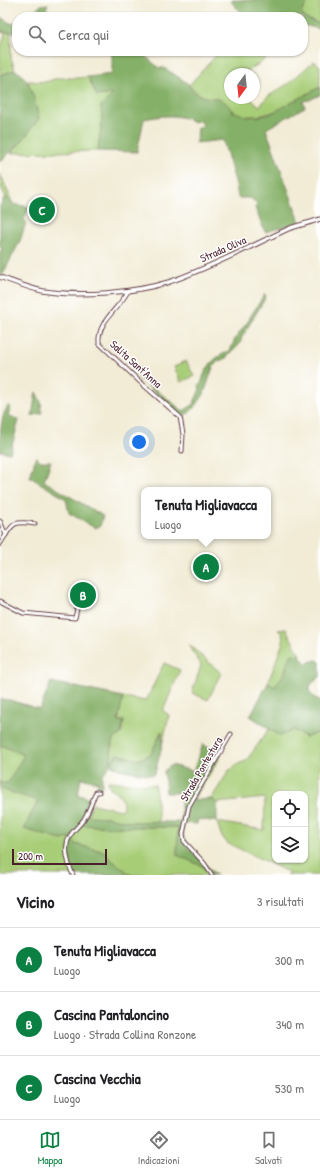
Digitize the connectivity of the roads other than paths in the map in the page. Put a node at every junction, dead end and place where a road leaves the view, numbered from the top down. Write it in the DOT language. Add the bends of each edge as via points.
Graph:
graph roads {
  1 [pos="320,219"];
  2 [pos="0,277"];
  3 [pos="130,290"];
  4 [pos="182,451"];
  5 [pos="0,521"];
  6 [pos="35,524"];
  7 [pos="6,535"];
  8 [pos="0,544"];
  9 [pos="0,601"];
  10 [pos="78,604"];
  11 [pos="231,734"];
  12 [pos="99,792"];
  13 [pos="73,875"];
  14 [pos="212,875"];
  1 -- 3 [label="street, Strada Oliva" via="290,229 183,277"];
  2 -- 3 [label="street" via="27,287 56,292"];
  3 -- 4 [label="street, Salita Sant'Anna" via="107,319 99,342 180,417 184,434"];
  5 -- 7 [label="street"];
  6 -- 7 [label="street" via="16,522"];
  7 -- 8 [label="street"];
  9 -- 10 [label="street" via="28,614 75,618"];
  11 -- 14 [label="street, Strada Pontestura" via="189,806 183,834 186,845"];
  12 -- 13 [label="street" via="96,792 84,818 67,841 68,866"];
}
